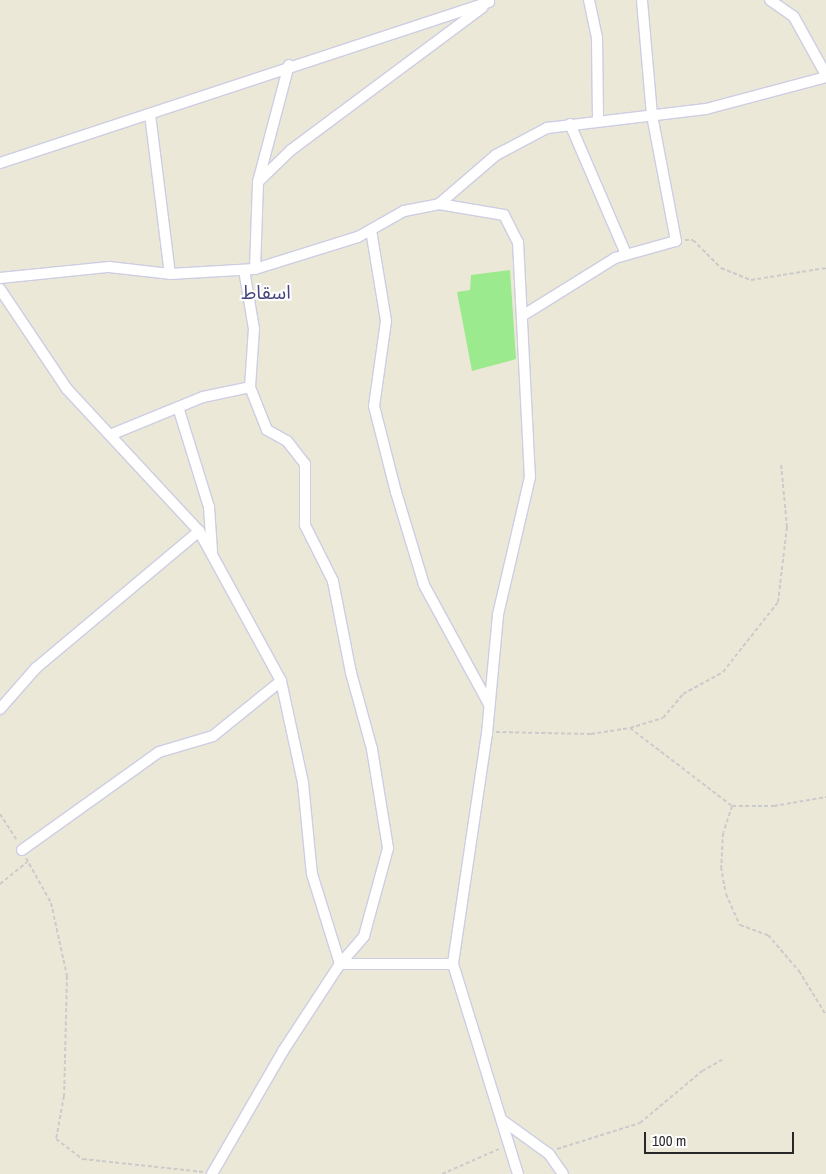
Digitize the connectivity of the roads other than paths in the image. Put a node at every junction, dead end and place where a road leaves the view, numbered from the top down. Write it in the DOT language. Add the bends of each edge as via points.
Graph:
graph roads {
  1 [pos="589,0"];
  2 [pos="642,0"];
  3 [pos="770,0"];
  4 [pos="490,1"];
  5 [pos="289,65"];
  6 [pos="826,76"];
  7 [pos="150,114"];
  8 [pos="652,115"];
  9 [pos="598,120"];
  10 [pos="570,124"];
  11 [pos="0,163"];
  12 [pos="258,182"];
  13 [pos="438,204"];
  14 [pos="371,230"];
  15 [pos="626,254"];
  16 [pos="244,270"];
  17 [pos="255,270"];
  18 [pos="170,274"];
  19 [pos="0,278"];
  20 [pos="0,289"];
  21 [pos="522,316"];
  22 [pos="250,387"];
  23 [pos="178,407"];
  24 [pos="110,435"];
  25 [pos="199,531"];
  26 [pos="212,555"];
  27 [pos="281,681"];
  28 [pos="489,704"];
  29 [pos="0,709"];
  30 [pos="22,850"];
  31 [pos="340,964"];
  32 [pos="453,964"];
  33 [pos="502,1120"];
  34 [pos="213,1174"];
  35 [pos="518,1174"];
  36 [pos="563,1174"];
  1 -- 9 [label="street" via="598,37"];
  2 -- 8 [label="street"];
  3 -- 6 [label="street" via="794,17"];
  4 -- 5 [label="street"];
  4 -- 12 [label="street" via="291,150"];
  5 -- 7 [label="street"];
  5 -- 12 [label="street"];
  6 -- 8 [label="street" via="706,109"];
  7 -- 11 [label="street"];
  7 -- 18 [label="street"];
  8 -- 9 [label="street"];
  8 -- 15 [label="street" via="676,241"];
  9 -- 10 [label="street"];
  10 -- 13 [label="street" via="547,128 496,155"];
  10 -- 15 [label="street"];
  12 -- 17 [label="street"];
  13 -- 14 [label="street" via="404,211"];
  13 -- 21 [label="street" via="504,215 518,242"];
  14 -- 17 [label="street"];
  14 -- 28 [label="street" via="386,321 374,406 424,585"];
  15 -- 21 [label="street"];
  16 -- 17 [label="street"];
  16 -- 18 [label="street"];
  16 -- 22 [label="street" via="254,329"];
  18 -- 19 [label="street" via="109,267"];
  20 -- 24 [label="street" via="67,389"];
  21 -- 28 [label="street" via="530,476 498,615"];
  22 -- 23 [label="street"];
  22 -- 31 [label="street" via="266,430 287,441 306,464 304,525 333,581 351,673 372,749 388,848 364,936"];
  23 -- 24 [label="street"];
  23 -- 26 [label="street" via="209,507"];
  24 -- 25 [label="street"];
  25 -- 26 [label="street"];
  25 -- 29 [label="street" via="36,668"];
  26 -- 27 [label="street"];
  27 -- 30 [label="street" via="213,736 159,752"];
  27 -- 31 [label="street" via="303,783 312,874"];
  28 -- 32 [label="street"];
  31 -- 32 [label="street"];
  31 -- 34 [label="street" via="283,1051"];
  32 -- 33 [label="street"];
  33 -- 35 [label="street"];
  33 -- 36 [label="street" via="549,1154"];
}
